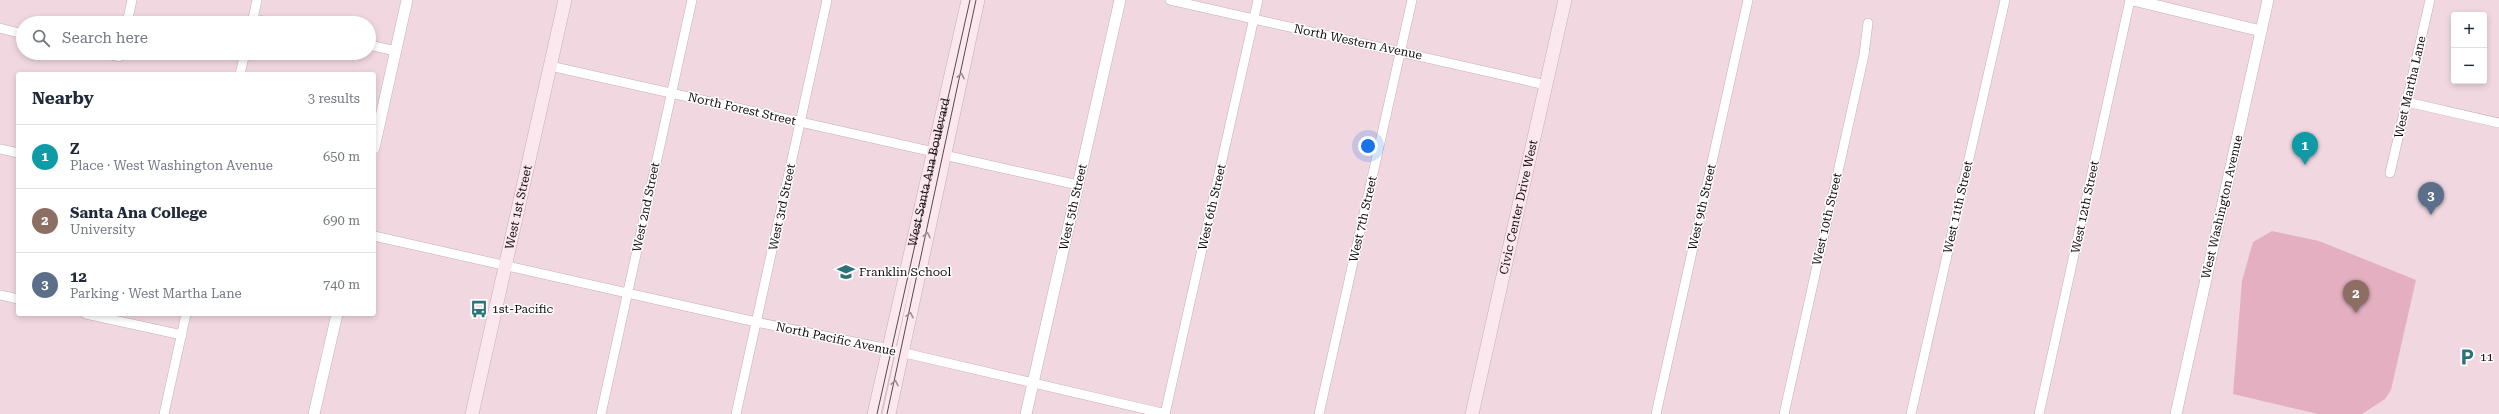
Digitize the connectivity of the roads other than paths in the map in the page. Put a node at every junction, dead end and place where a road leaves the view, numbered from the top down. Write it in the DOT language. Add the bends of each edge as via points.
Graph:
graph roads {
  1 [pos="132,0"];
  2 [pos="257,0"];
  3 [pos="407,0"];
  4 [pos="565,0"];
  5 [pos="692,0"];
  6 [pos="827,0"];
  7 [pos="968,0"];
  8 [pos="978,0"];
  9 [pos="1120,0"];
  10 [pos="1170,0"];
  11 [pos="1258,0"];
  12 [pos="1412,0"];
  13 [pos="1565,0"];
  14 [pos="1748,0"];
  15 [pos="2005,0"];
  16 [pos="2132,0"];
  17 [pos="2268,0"];
  18 [pos="2430,0"];
  19 [pos="129,16"];
  20 [pos="253,16"];
  21 [pos="1254,19"];
  22 [pos="1868,23"];
  23 [pos="0,28"];
  24 [pos="2261,31"];
  25 [pos="16,32"];
  26 [pos="376,47"];
  27 [pos="396,51"];
  28 [pos="1400,51"];
  29 [pos="243,60"];
  30 [pos="550,66"];
  31 [pos="240,72"];
  32 [pos="1546,85"];
  33 [pos="671,93"];
  34 [pos="2407,102"];
  35 [pos="800,122"];
  36 [pos="2499,123"];
  37 [pos="376,139"];
  38 [pos="0,149"];
  39 [pos="0,153"];
  40 [pos="16,153"];
  41 [pos="939,154"];
  42 [pos="2390,173"];
  43 [pos="1078,185"];
  44 [pos="376,236"];
  45 [pos="505,266"];
  46 [pos="627,294"];
  47 [pos="0,295"];
  48 [pos="16,299"];
  49 [pos="95,316"];
  50 [pos="186,316"];
  51 [pos="337,316"];
  52 [pos="756,322"];
  53 [pos="182,335"];
  54 [pos="889,350"];
  55 [pos="902,353"];
  56 [pos="1032,384"];
  57 [pos="164,414"];
  58 [pos="314,414"];
  59 [pos="472,414"];
  60 [pos="601,414"];
  61 [pos="736,414"];
  62 [pos="874,414"];
  63 [pos="889,414"];
  64 [pos="1026,414"];
  65 [pos="1165,414"];
  66 [pos="1319,414"];
  67 [pos="1472,414"];
  68 [pos="1656,414"];
  69 [pos="1784,414"];
  70 [pos="1911,414"];
  71 [pos="2039,414"];
  72 [pos="2176,414"];
  1 -- 19 [label="street"];
  2 -- 20 [label="street"];
  3 -- 27 [label="street"];
  4 -- 30 [label="main road, West 1st Street"];
  5 -- 33 [label="street, West 2nd Street"];
  6 -- 35 [label="street, West 3rd Street"];
  7 -- 41 [label="main road, West Santa Ana Boulevard"];
  41 -- 8 [label="main road, West Santa Ana Boulevard, one-way"];
  9 -- 43 [label="street, West 5th Street"];
  10 -- 21 [label="street, North Western Avenue"];
  11 -- 21 [label="street, West 6th Street"];
  12 -- 28 [label="street, West 7th Street"];
  13 -- 32 [label="main road, Civic Center Drive West"];
  14 -- 68 [label="street, West 9th Street"];
  15 -- 70 [label="street, West 11th Street"];
  16 -- 24 [label="street"];
  16 -- 71 [label="street, West 12th Street"];
  17 -- 24 [label="street, West Washington Avenue"];
  18 -- 34 [label="street, West Martha Lane"];
  21 -- 28 [label="street, North Western Avenue"];
  21 -- 65 [label="street, West 6th Street"];
  22 -- 69 [label="street, West 10th Street" via="1864,55"];
  23 -- 25 [label="street"];
  24 -- 72 [label="street, West Washington Avenue"];
  26 -- 27 [label="street"];
  27 -- 37 [label="street"];
  28 -- 32 [label="street, North Western Avenue"];
  28 -- 66 [label="street, West 7th Street"];
  29 -- 31 [label="street"];
  30 -- 33 [label="street, North Forest Street"];
  30 -- 45 [label="main road, West 1st Street"];
  32 -- 67 [label="main road, Civic Center Drive West"];
  33 -- 35 [label="street, North Forest Street"];
  33 -- 46 [label="street, West 2nd Street"];
  34 -- 36 [label="street"];
  34 -- 42 [label="street, West Martha Lane"];
  35 -- 41 [label="street, North Forest Street"];
  35 -- 52 [label="street, West 3rd Street"];
  38 -- 40 [label="street"];
  39 -- 40 [label="street"];
  41 -- 43 [label="street, North Forest Street"];
  41 -- 54 [label="main road, West Santa Ana Boulevard"];
  55 -- 41 [label="main road, West Santa Ana Boulevard, one-way"];
  43 -- 56 [label="street, West 5th Street"];
  44 -- 45 [label="street, North Pacific Avenue"];
  45 -- 46 [label="street, North Pacific Avenue"];
  45 -- 59 [label="main road, West 1st Street"];
  46 -- 52 [label="street, North Pacific Avenue"];
  46 -- 60 [label="street, West 2nd Street"];
  47 -- 48 [label="street"];
  49 -- 53 [label="street"];
  50 -- 53 [label="street"];
  51 -- 58 [label="street"];
  52 -- 54 [label="street, North Pacific Avenue"];
  52 -- 61 [label="street, West 3rd Street"];
  53 -- 57 [label="street"];
  54 -- 55 [label="street, North Pacific Avenue"];
  54 -- 62 [label="main road, West Santa Ana Boulevard"];
  55 -- 56 [label="street, North Pacific Avenue"];
  63 -- 55 [label="main road, West Santa Ana Boulevard, one-way"];
  56 -- 64 [label="street, West 5th Street"];
  56 -- 65 [label="street, North Pacific Avenue"];
}
